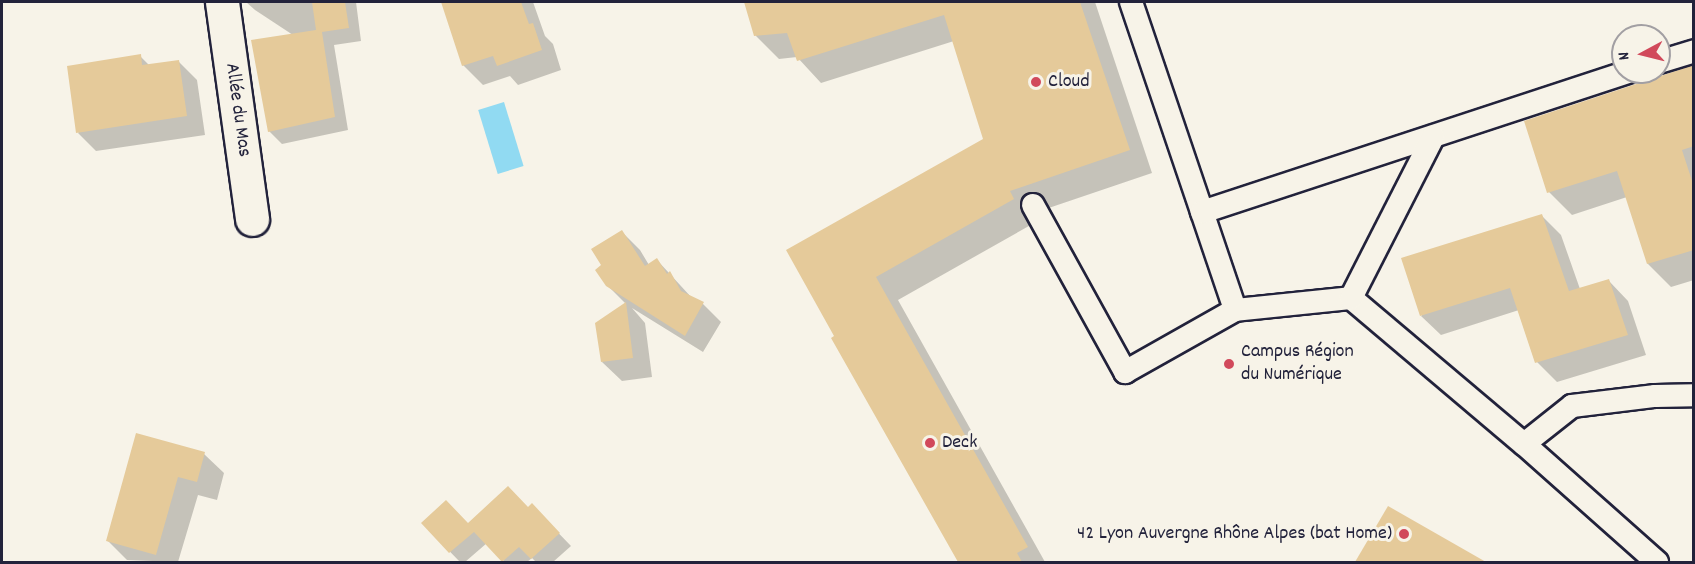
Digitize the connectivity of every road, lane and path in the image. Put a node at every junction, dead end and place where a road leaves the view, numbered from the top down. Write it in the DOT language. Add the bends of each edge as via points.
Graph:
graph roads {
  1 [pos="222,2"];
  2 [pos="1131,2"];
  3 [pos="1694,51"];
  4 [pos="1671,58"];
  5 [pos="1611,77"];
  6 [pos="1433,136"];
  7 [pos="1033,205"];
  8 [pos="1202,212"];
  9 [pos="252,219"];
  10 [pos="1351,298"];
  11 [pos="1235,310"];
  12 [pos="1694,395"];
  13 [pos="1524,444"];
  14 [pos="1657,562"];
  1 -- 9 [label="street, Allée du Mas"];
  2 -- 8 [label="lane"];
  3 -- 4 [label="lane"];
  5 -- 6 [label="lane"];
  6 -- 8 [label="lane"];
  6 -- 10 [label="lane"];
  7 -- 11 [label="lane" via="1125,372"];
  8 -- 11 [label="lane"];
  10 -- 11 [label="lane"];
  10 -- 13 [label="lane"];
  12 -- 13 [label="lane" via="1572,406"];
  13 -- 14 [label="lane"];
}
